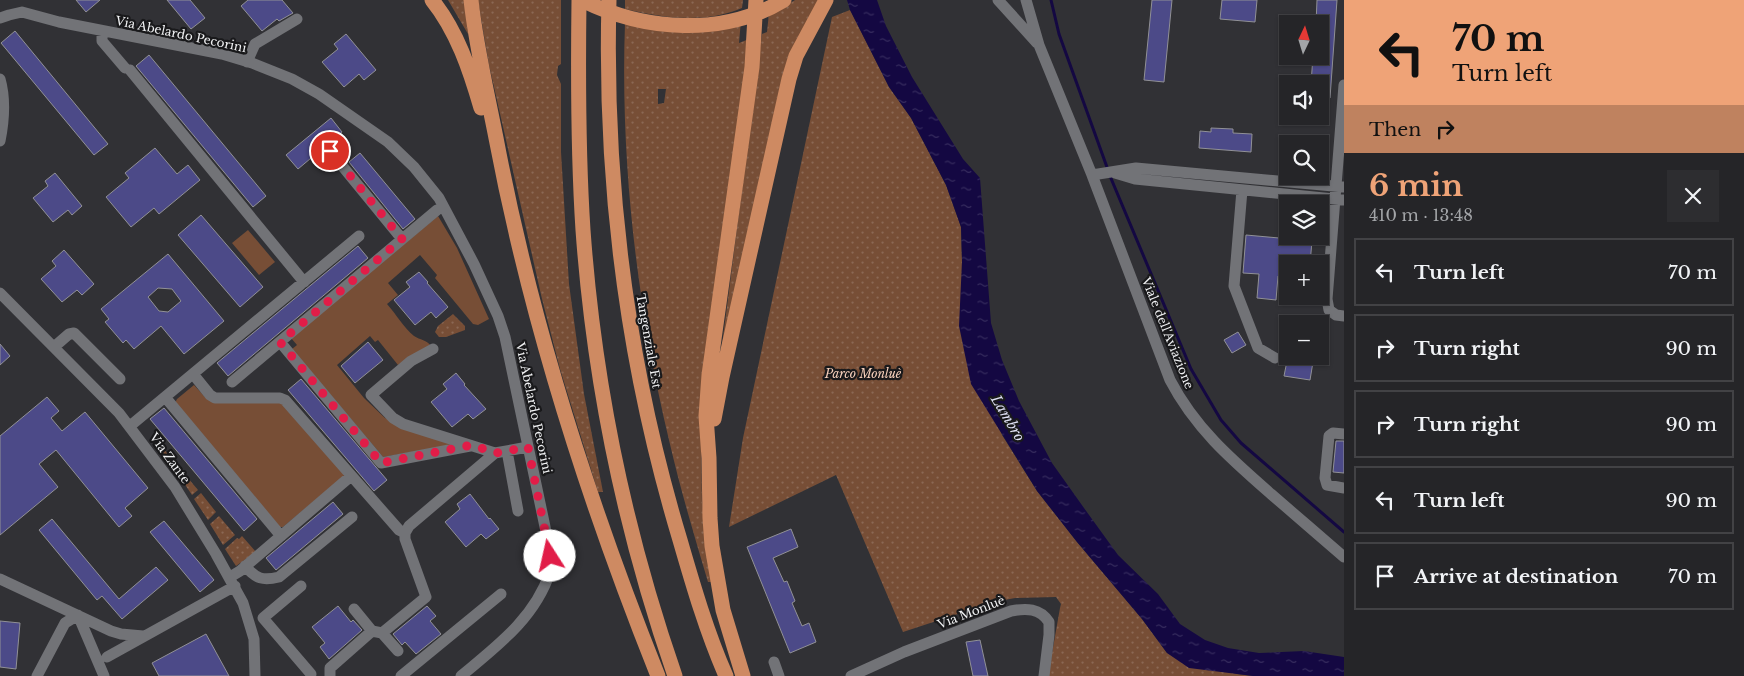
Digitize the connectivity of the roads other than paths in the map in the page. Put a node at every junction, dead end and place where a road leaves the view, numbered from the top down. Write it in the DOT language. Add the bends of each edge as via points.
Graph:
graph roads {
  1 [pos="432,0"];
  2 [pos="471,0"];
  3 [pos="580,0"];
  4 [pos="609,0"];
  5 [pos="756,0"];
  6 [pos="784,0"];
  7 [pos="826,0"];
  8 [pos="998,0"];
  9 [pos="1026,0"];
  10 [pos="0,18"];
  11 [pos="297,19"];
  12 [pos="102,31"];
  13 [pos="1039,45"];
  14 [pos="247,62"];
  15 [pos="0,79"];
  16 [pos="1344,84"];
  17 [pos="0,141"];
  18 [pos="330,151"];
  19 [pos="502,173"];
  20 [pos="1101,174"];
  21 [pos="1340,186"];
  22 [pos="1242,190"];
  23 [pos="1340,199"];
  24 [pos="437,210"];
  25 [pos="359,236"];
  26 [pos="402,239"];
  27 [pos="304,282"];
  28 [pos="0,293"];
  29 [pos="1344,316"];
  30 [pos="280,342"];
  31 [pos="54,347"];
  32 [pos="433,349"];
  33 [pos="1275,358"];
  34 [pos="193,374"];
  35 [pos="120,379"];
  36 [pos="232,382"];
  37 [pos="165,397"];
  38 [pos="130,426"];
  39 [pos="1344,434"];
  40 [pos="472,445"];
  41 [pos="528,447"];
  42 [pos="501,452"];
  43 [pos="709,458"];
  44 [pos="351,476"];
  45 [pos="1344,488"];
  46 [pos="518,511"];
  47 [pos="352,517"];
  48 [pos="405,533"];
  49 [pos="281,536"];
  50 [pos="1344,557"];
  51 [pos="245,566"];
  52 [pos="0,579"];
  53 [pos="232,582"];
  54 [pos="301,586"];
  55 [pos="500,594"];
  56 [pos="354,609"];
  57 [pos="78,615"];
  58 [pos="377,632"];
  59 [pos="143,636"];
  60 [pos="398,650"];
  61 [pos="107,657"];
  62 [pos="774,662"];
  63 [pos="311,674"];
  64 [pos="37,676"];
  65 [pos="104,676"];
  66 [pos="255,676"];
  67 [pos="330,676"];
  68 [pos="401,676"];
  69 [pos="461,676"];
  70 [pos="658,676"];
  71 [pos="675,676"];
  72 [pos="726,676"];
  73 [pos="743,676"];
  74 [pos="779,676"];
  75 [pos="851,676"];
  76 [pos="1044,676"];
  1 -- 19 [label="highway" via="456,40 470,72"];
  2 -- 19 [label="highway"];
  3 -- 6 [label="highway" via="624,17 677,26 704,26 761,11"];
  3 -- 71 [label="highway" via="578,46 583,230 598,369 625,509 645,585"];
  4 -- 72 [label="highway, Tangenziale Est" via="608,104 626,305 666,495 688,570"];
  5 -- 43 [label="highway" via="751,76 709,375 706,416"];
  7 -- 43 [label="highway" via="796,56 789,78 722,377"];
  8 -- 13 [label="street, Viale dell'Aviazione"];
  9 -- 13 [label="street, Viale dell'Aviazione"];
  10 -- 12 [label="street, Via Abelardo Pecorini" via="22,12"];
  11 -- 14 [label="street" via="255,44"];
  12 -- 14 [label="street, Via Abelardo Pecorini" via="222,54"];
  12 -- 27 [label="street" via="102,41"];
  13 -- 20 [label="street, Viale dell'Aviazione"];
  14 -- 41 [label="street, Via Abelardo Pecorini" via="301,84 380,136 414,167 439,198 500,322"];
  15 -- 17 [label="street" via="4,96"];
  16 -- 21 [label="street"];
  18 -- 26 [label="street"];
  19 -- 70 [label="highway" via="545,350 576,453"];
  20 -- 21 [label="street" via="1136,168"];
  20 -- 22 [label="street"];
  20 -- 50 [label="street, Viale dell'Aviazione" via="1170,380 1180,398 1196,422 1226,455"];
  21 -- 23 [label="street"];
  22 -- 23 [label="street"];
  22 -- 33 [label="street" via="1234,286 1258,348"];
  23 -- 29 [label="street" via="1327,302 1332,313"];
  24 -- 26 [label="street"];
  25 -- 27 [label="street"];
  26 -- 30 [label="street"];
  27 -- 34 [label="street"];
  28 -- 31 [label="street, Via Zante"];
  30 -- 36 [label="street"];
  30 -- 40 [label="street" via="381,463"];
  31 -- 35 [label="street" via="74,333"];
  31 -- 38 [label="street, Via Zante"];
  32 -- 40 [label="street" via="411,361 371,395 403,424"];
  34 -- 37 [label="street"];
  34 -- 44 [label="street" via="215,398 285,400"];
  37 -- 38 [label="street"];
  37 -- 49 [label="street"];
  38 -- 53 [label="street, Via Zante" via="175,487"];
  39 -- 45 [label="street" via="1329,436 1325,478 1327,485"];
  40 -- 42 [label="street"];
  41 -- 42 [label="street"];
  41 -- 69 [label="street, Via Abelardo Pecorini" via="548,541 550,571 533,608 523,621"];
  42 -- 46 [label="street"];
  42 -- 48 [label="street" via="409,526"];
  43 -- 73 [label="highway" via="710,518 716,576"];
  44 -- 48 [label="street" via="398,530"];
  44 -- 49 [label="street"];
  47 -- 51 [label="street" via="279,577 260,579"];
  48 -- 58 [label="street" via="426,597"];
  49 -- 51 [label="street"];
  51 -- 53 [label="street"];
  52 -- 57 [label="street"];
  53 -- 59 [label="street" via="158,630"];
  53 -- 66 [label="street, Via Zante" via="251,624"];
  54 -- 63 [label="street" via="262,621"];
  55 -- 68 [label="street"];
  56 -- 58 [label="street"];
  57 -- 59 [label="street" via="111,631"];
  57 -- 64 [label="street" via="65,623"];
  57 -- 65 [label="street"];
  58 -- 60 [label="street"];
  58 -- 67 [label="street" via="330,668"];
  59 -- 61 [label="street"];
  62 -- 74 [label="street"];
  75 -- 76 [label="street, Via Monluè" via="904,652 1022,609 1040,612 1049,622"];
}
